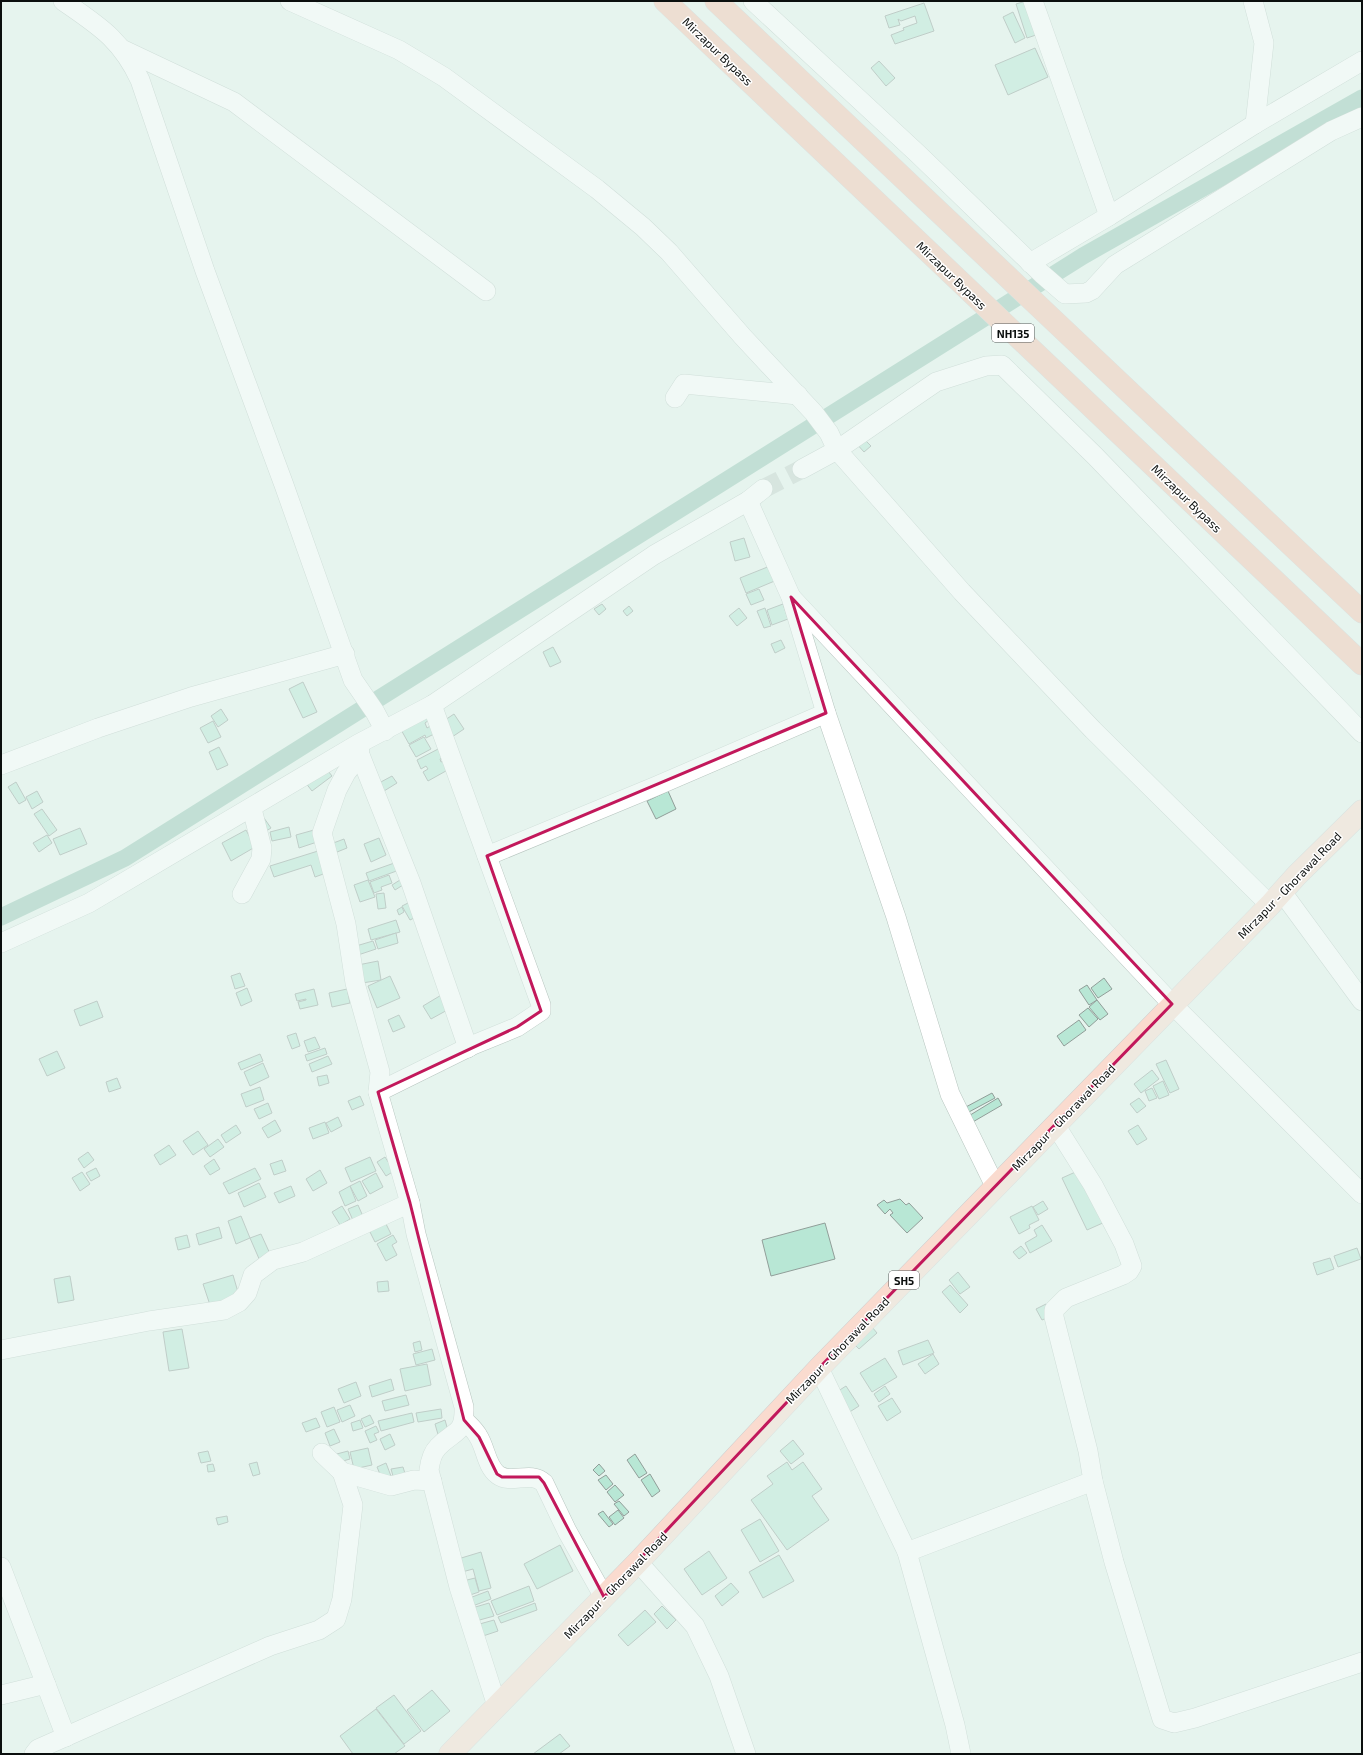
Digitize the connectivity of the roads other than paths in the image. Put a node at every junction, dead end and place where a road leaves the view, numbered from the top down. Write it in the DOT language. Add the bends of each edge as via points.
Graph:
graph roads {
  1 [pos="62,1"];
  2 [pos="290,1"];
  3 [pos="665,1"];
  4 [pos="716,1"];
  5 [pos="753,1"];
  6 [pos="1033,1"];
  7 [pos="1253,1"];
  8 [pos="124,50"];
  9 [pos="1362,61"];
  10 [pos="1362,117"];
  11 [pos="1255,124"];
  12 [pos="1109,216"];
  13 [pos="1036,268"];
  14 [pos="486,291"];
  15 [pos="798,395"];
  16 [pos="675,398"];
  17 [pos="833,441"];
  18 [pos="802,469"];
  19 [pos="763,489"];
  20 [pos="748,501"];
  21 [pos="791,597"];
  22 [pos="1362,612"];
  23 [pos="345,654"];
  24 [pos="1362,664"];
  25 [pos="432,704"];
  26 [pos="826,712"];
  27 [pos="385,731"];
  28 [pos="1362,733"];
  29 [pos="359,749"];
  30 [pos="1,765"];
  31 [pos="252,809"];
  32 [pos="1362,810"];
  33 [pos="487,856"];
  34 [pos="242,894"];
  35 [pos="1276,899"];
  36 [pos="1,943"];
  37 [pos="1362,1002"];
  38 [pos="1172,1004"];
  39 [pos="468,1048"];
  40 [pos="378,1092"];
  41 [pos="1056,1126"];
  42 [pos="995,1186"];
  43 [pos="1362,1194"];
  44 [pos="410,1203"];
  45 [pos="1,1350"];
  46 [pos="819,1368"];
  47 [pos="464,1420"];
  48 [pos="322,1454"];
  49 [pos="342,1472"];
  50 [pos="432,1481"];
  51 [pos="1093,1481"];
  52 [pos="907,1552"];
  53 [pos="638,1562"];
  54 [pos="1,1567"];
  55 [pos="604,1597"];
  56 [pos="1362,1662"];
  57 [pos="46,1684"];
  58 [pos="1,1696"];
  59 [pos="497,1706"];
  60 [pos="66,1737"];
  61 [pos="34,1754"];
  62 [pos="450,1754"];
  63 [pos="746,1754"];
  64 [pos="961,1754"];
  1 -- 8 [label="street" via="115,40"];
  2 -- 15 [label="street" via="406,54 444,77 597,189 669,252"];
  3 -- 24 [label="highway, Mirzapur Bypass / NH135"];
  4 -- 22 [label="highway, NH135"];
  5 -- 13 [label="street"];
  6 -- 12 [label="street"];
  7 -- 11 [label="street" via="1264,43"];
  8 -- 14 [label="street" via="234,102"];
  8 -- 23 [label="street" via="140,80 205,271"];
  9 -- 11 [label="street"];
  10 -- 13 [label="street" via="1331,131 1115,265 1086,294 1065,294"];
  11 -- 12 [label="street"];
  12 -- 13 [label="street"];
  15 -- 16 [label="street" via="684,384"];
  15 -- 17 [label="street"];
  17 -- 18 [label="street"];
  17 -- 28 [label="street" via="936,382 986,366 1002,365 1100,462"];
  17 -- 35 [label="street" via="962,592 1093,730"];
  19 -- 20 [label="street"];
  20 -- 21 [label="street"];
  20 -- 25 [label="street" via="654,555"];
  21 -- 26 [label="street"];
  21 -- 38 [label="street"];
  23 -- 27 [label="street" via="353,680"];
  23 -- 30 [label="street" via="191,697 98,728"];
  25 -- 27 [label="street"];
  25 -- 33 [label="street"];
  26 -- 33 [label="street"];
  26 -- 42 [label="street" via="896,917 950,1094"];
  27 -- 29 [label="street"];
  29 -- 31 [label="street"];
  29 -- 39 [label="street" via="411,883"];
  29 -- 40 [label="street" via="337,790 322,833 346,924 355,983 380,1072"];
  31 -- 34 [label="street" via="262,848 261,859"];
  31 -- 36 [label="street" via="89,903"];
  32 -- 35 [label="main road, Mirzapur - Ghorawal Road / SH5"];
  33 -- 39 [label="street" via="541,1005 540,1011 517,1027"];
  35 -- 37 [label="street"];
  35 -- 38 [label="main road, Mirzapur - Ghorawal Road / SH5"];
  38 -- 41 [label="main road, Mirzapur - Ghorawal Road / SH5"];
  38 -- 43 [label="street"];
  39 -- 40 [label="street"];
  40 -- 44 [label="street"];
  41 -- 42 [label="main road, Mirzapur - Ghorawal Road / SH5"];
  41 -- 51 [label="street" via="1093,1185 1124,1244 1132,1266 1122,1275 1066,1298 1054,1310"];
  42 -- 46 [label="main road, Mirzapur - Ghorawal Road / SH5"];
  44 -- 45 [label="street" via="303,1252 272,1260 254,1275 247,1293 239,1302 224,1310 149,1321"];
  44 -- 47 [label="street" via="416,1234 464,1407"];
  46 -- 52 [label="street"];
  46 -- 53 [label="main road, Mirzapur - Ghorawal Road / SH5"];
  47 -- 50 [label="street" via="461,1429 437,1448 431,1459 429,1470"];
  47 -- 55 [label="street" via="479,1437 491,1468 496,1474 513,1478 534,1477 544,1483 567,1531"];
  48 -- 49 [label="street"];
  49 -- 50 [label="street" via="391,1486 414,1480"];
  49 -- 60 [label="street" via="353,1505 342,1598 336,1619 319,1630 270,1646"];
  50 -- 59 [label="street" via="458,1587"];
  51 -- 52 [label="street"];
  51 -- 56 [label="street" via="1114,1562 1162,1719 1174,1724"];
  52 -- 64 [label="street"];
  53 -- 55 [label="main road, Mirzapur - Ghorawal Road / SH5"];
  53 -- 63 [label="street" via="695,1626 718,1676"];
  54 -- 57 [label="street"];
  55 -- 59 [label="main road, Mirzapur - Ghorawal Road / SH5"];
  57 -- 58 [label="street"];
  57 -- 60 [label="street"];
  59 -- 62 [label="main road, Mirzapur - Ghorawal Road / SH5"];
  60 -- 61 [label="street" via="38,1749"];
}
